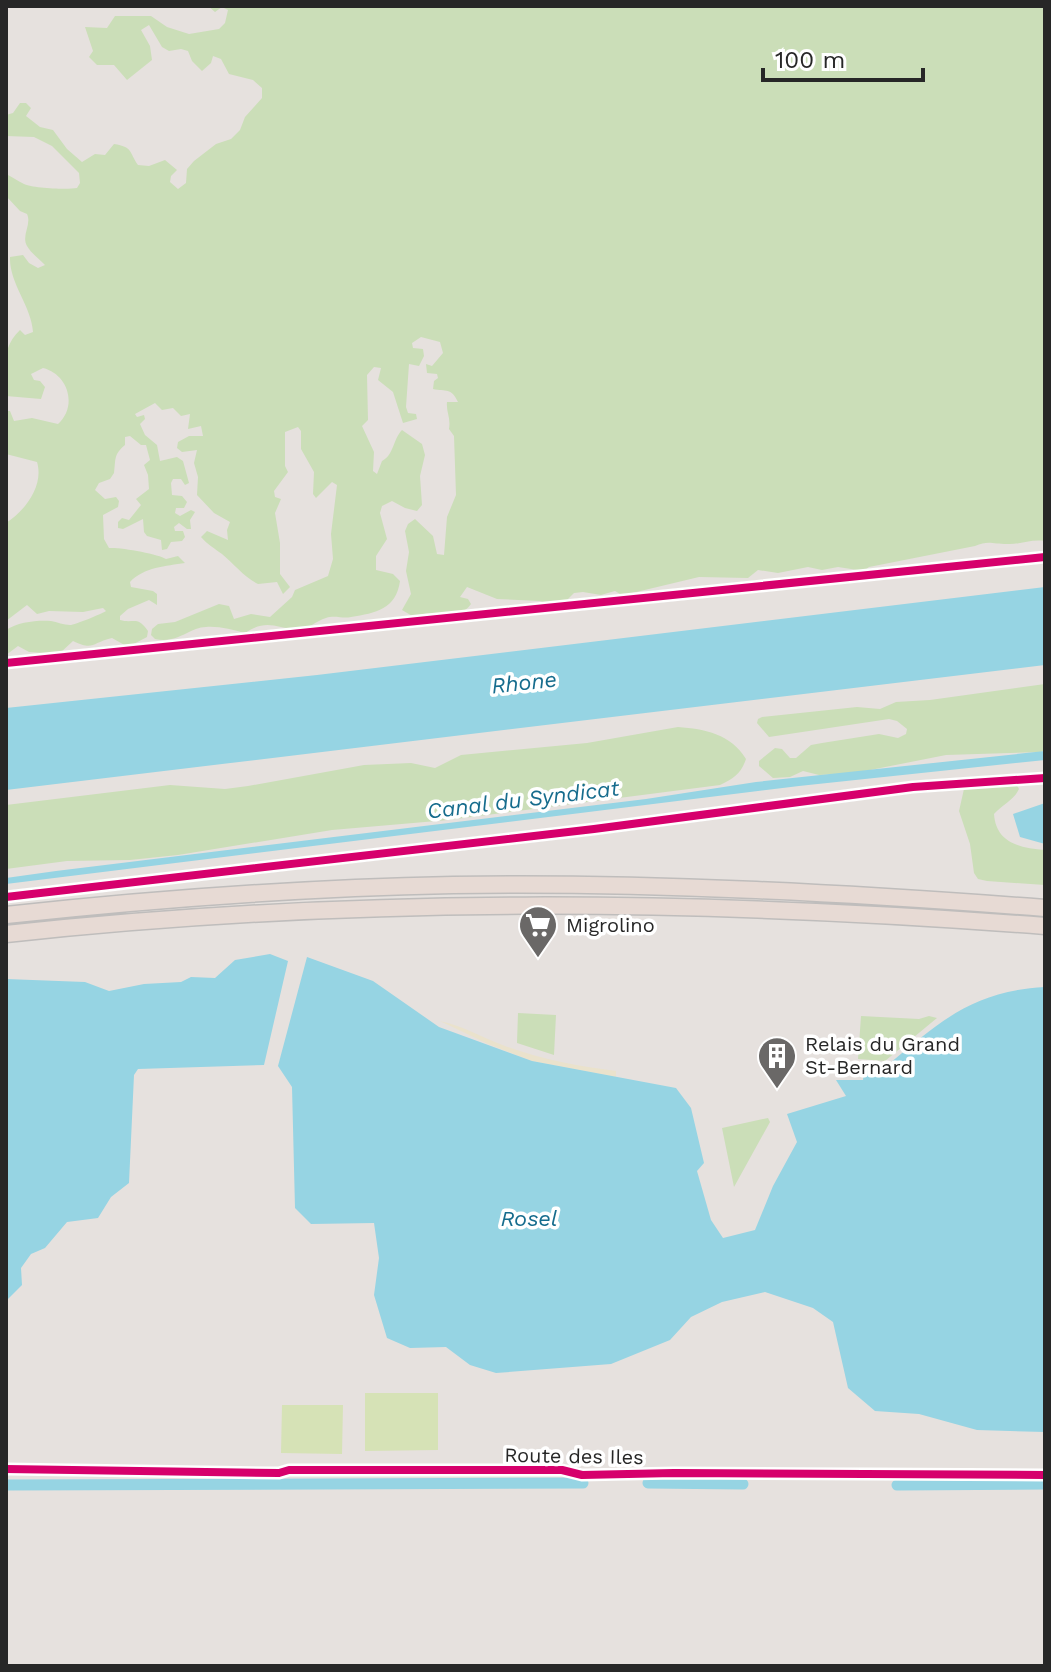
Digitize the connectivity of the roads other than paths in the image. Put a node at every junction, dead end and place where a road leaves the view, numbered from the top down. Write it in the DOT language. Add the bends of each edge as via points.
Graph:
graph roads {
  1 [pos="1045,557"];
  2 [pos="6,663"];
  3 [pos="1045,778"];
  4 [pos="6,897"];
  5 [pos="1045,908"];
  6 [pos="6,915"];
  7 [pos="1045,926"];
  8 [pos="6,934"];
  9 [pos="6,1469"];
  10 [pos="1045,1475"];
  1 -- 2 [label="street"];
  3 -- 4 [label="street" via="913,787"];
  5 -- 6 [label="highway" via="705,888 452,885 220,896"];
  7 -- 8 [label="highway" via="742,908 503,904 284,911"];
  9 -- 10 [label="street, Route des Iles"];
}
